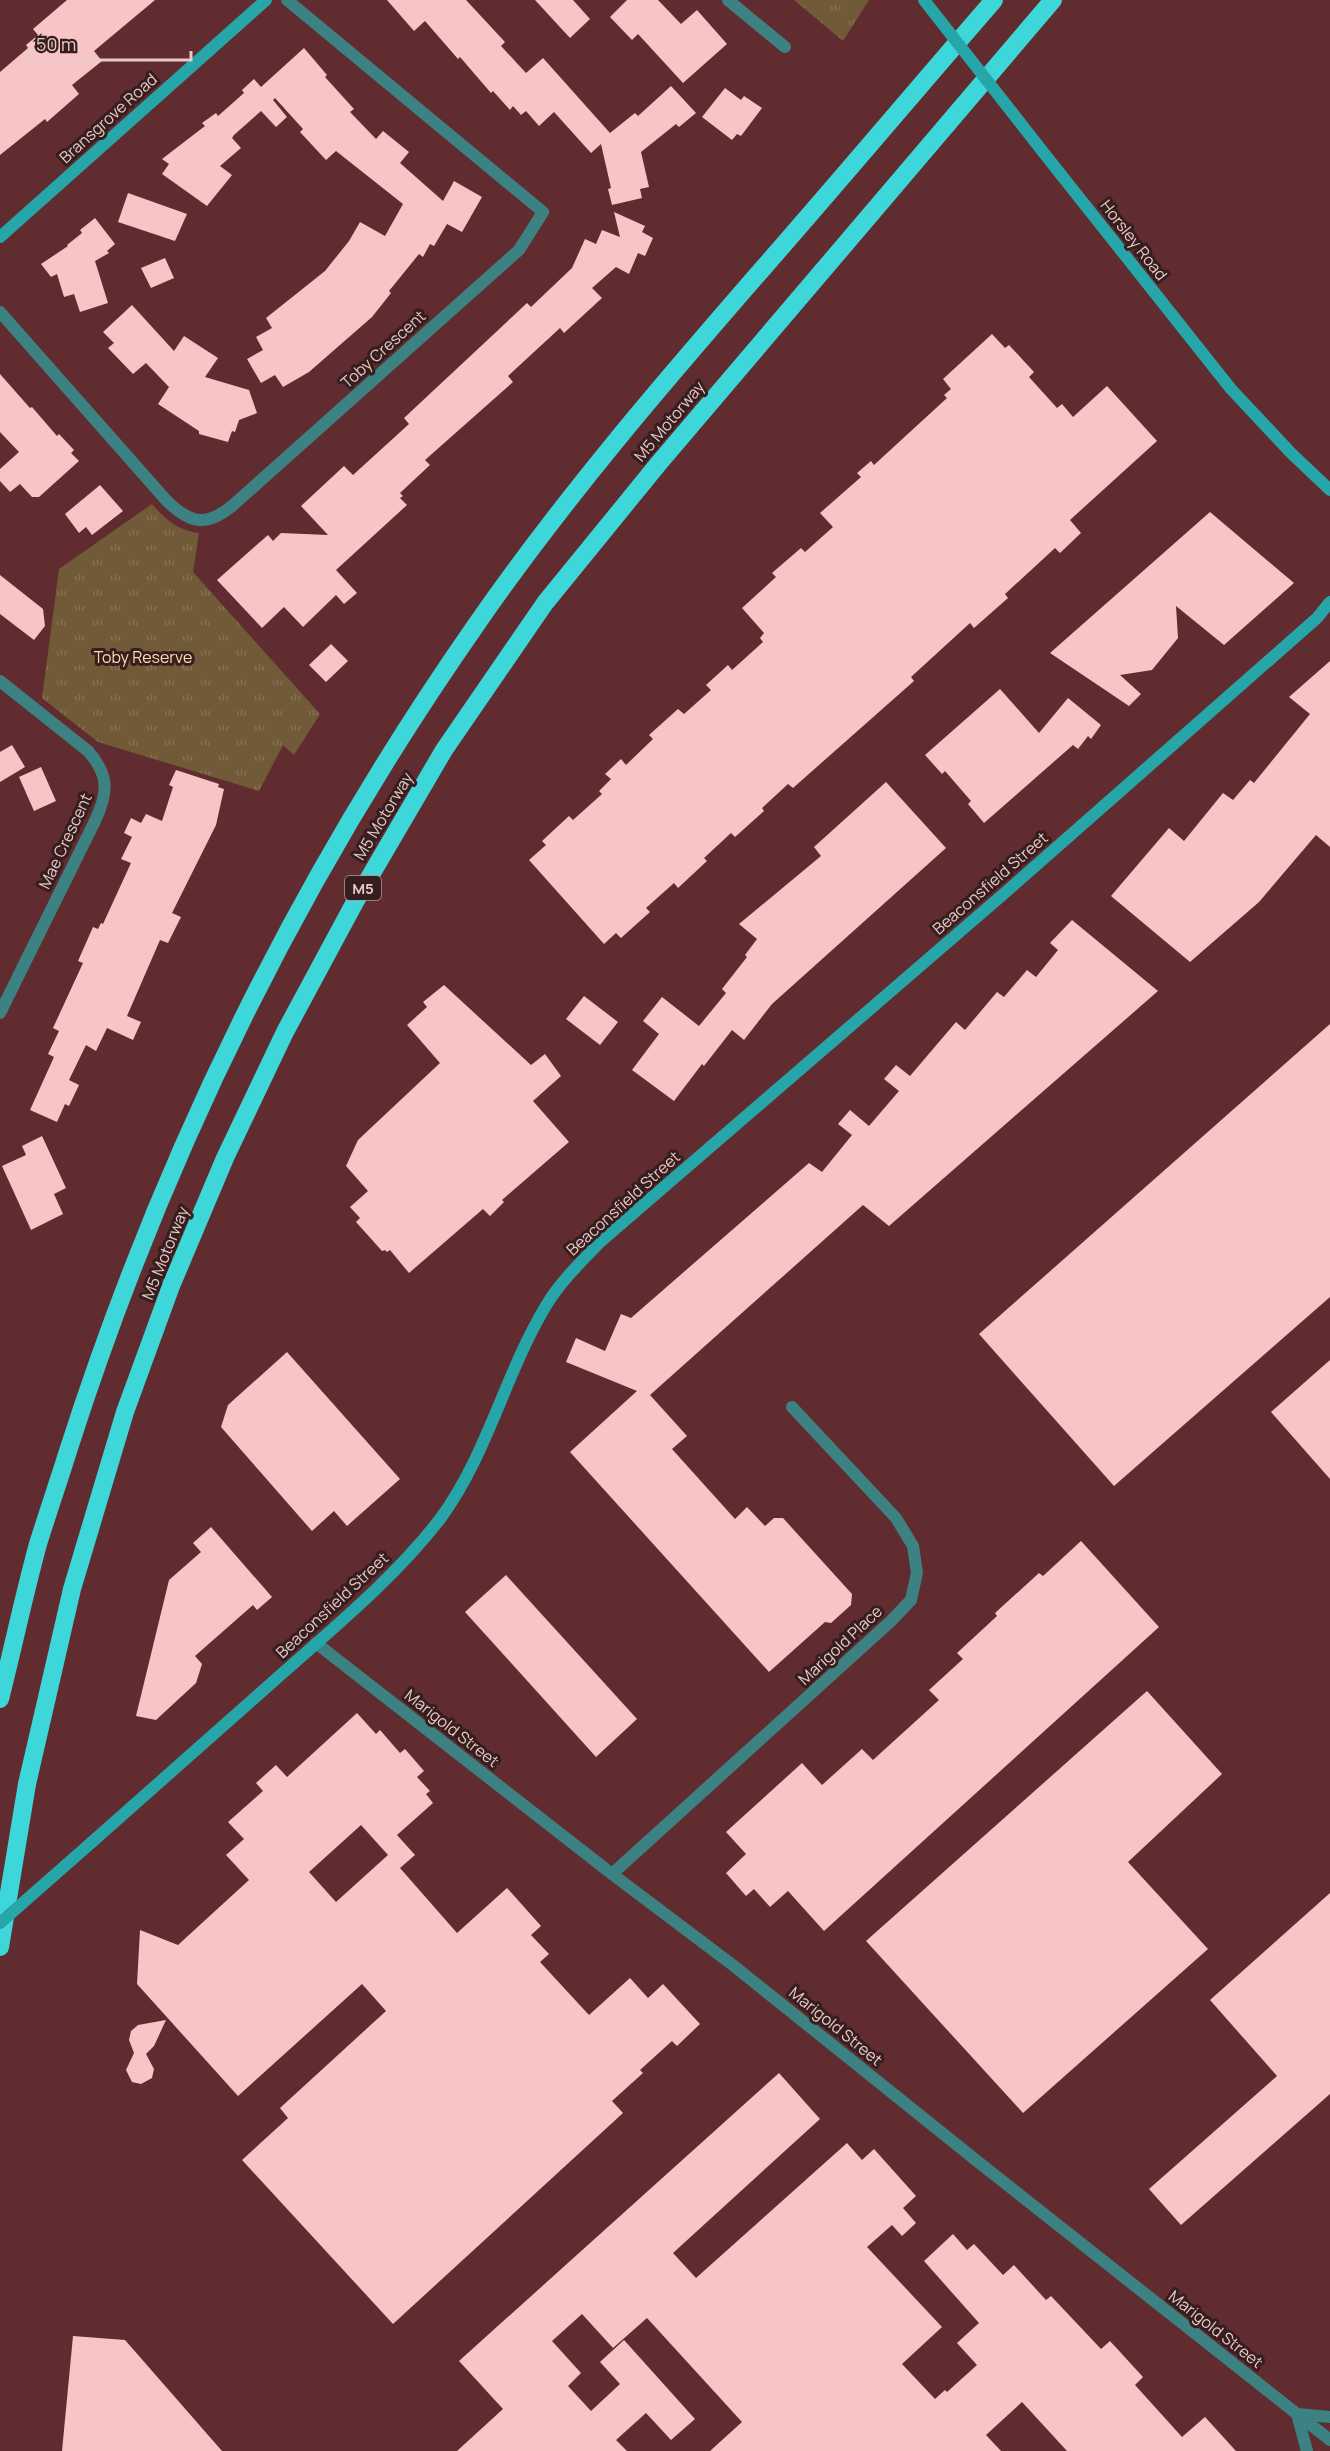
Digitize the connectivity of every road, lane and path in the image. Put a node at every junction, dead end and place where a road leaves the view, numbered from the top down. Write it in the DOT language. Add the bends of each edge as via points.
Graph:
graph roads {
  1 [pos="266,0"];
  2 [pos="287,0"];
  3 [pos="728,0"];
  4 [pos="924,0"];
  5 [pos="994,0"];
  6 [pos="1053,0"];
  7 [pos="785,47"];
  8 [pos="0,237"];
  9 [pos="0,312"];
  10 [pos="1330,490"];
  11 [pos="1330,602"];
  12 [pos="1330,611"];
  13 [pos="1317,618"];
  14 [pos="0,681"];
  15 [pos="0,1013"];
  16 [pos="792,1407"];
  17 [pos="316,1643"];
  18 [pos="0,1699"];
  19 [pos="612,1874"];
  20 [pos="0,1923"];
  21 [pos="0,1947"];
  22 [pos="1297,2414"];
  23 [pos="1330,2417"];
  24 [pos="1330,2440"];
  25 [pos="1307,2451"];
  1 -- 8 [label="main road, Bransgrove Road"];
  2 -- 9 [label="street, Toby Crescent" via="543,212 519,250 232,506 208,521 185,516 166,500"];
  3 -- 7 [label="street"];
  4 -- 10 [label="main road, Horsley Road, bridge" via="1231,388"];
  5 -- 18 [label="highway, M5 Motorway / M5" via="601,457 477,623 344,829 230,1043 136,1256 93,1373 38,1544"];
  6 -- 21 [label="highway, M5 Motorway / M5" via="658,463 545,603 444,750 344,922 285,1032 225,1158 171,1286 125,1412 64,1623 27,1784"];
  11 -- 13 [label="main road, Beaconsfield Street"];
  12 -- 13 [label="main road"];
  13 -- 17 [label="main road, Beaconsfield Street" via="572,1270 529,1336 476,1457 441,1517 382,1584"];
  14 -- 15 [label="street, Mae Crescent" via="88,751 104,777 105,792 99,813"];
  16 -- 19 [label="street, Marigold Place" via="902,1527 913,1546 917,1573 911,1600"];
  17 -- 19 [label="street, Marigold Street"];
  17 -- 20 [label="main road, Beaconsfield Street, bridge"];
  19 -- 22 [label="street, Marigold Street" via="735,1966"];
  22 -- 23 [label="street"];
  22 -- 24 [label="street, Marigold Street"];
  22 -- 25 [label="street"];
}
